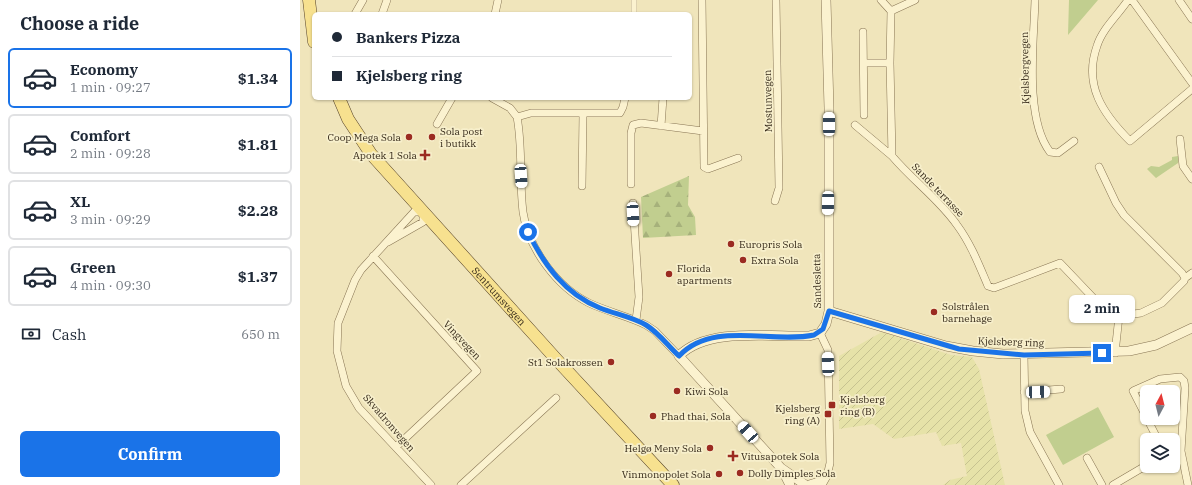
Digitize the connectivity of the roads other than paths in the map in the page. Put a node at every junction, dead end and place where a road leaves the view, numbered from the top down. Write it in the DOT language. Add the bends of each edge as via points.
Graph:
graph roads {
  1 [pos="309,0"];
  2 [pos="317,0"];
  3 [pos="363,0"];
  4 [pos="388,0"];
  5 [pos="498,0"];
  6 [pos="634,0"];
  7 [pos="702,0"];
  8 [pos="775,0"];
  9 [pos="826,0"];
  10 [pos="881,0"];
  11 [pos="915,0"];
  12 [pos="1035,0"];
  13 [pos="1128,0"];
  14 [pos="1132,0"];
  15 [pos="1179,0"];
  16 [pos="891,11"];
  17 [pos="317,12"];
  18 [pos="356,12"];
  19 [pos="383,12"];
  20 [pos="495,12"];
  21 [pos="634,12"];
  22 [pos="1192,19"];
  23 [pos="312,25"];
  24 [pos="863,32"];
  25 [pos="865,63"];
  26 [pos="890,63"];
  27 [pos="1192,83"];
  28 [pos="1192,89"];
  29 [pos="332,100"];
  30 [pos="340,100"];
  31 [pos="451,100"];
  32 [pos="496,100"];
  33 [pos="625,100"];
  34 [pos="663,100"];
  35 [pos="584,114"];
  36 [pos="864,115"];
  37 [pos="517,117"];
  38 [pos="438,124"];
  39 [pos="855,125"];
  40 [pos="661,126"];
  41 [pos="703,131"];
  42 [pos="1180,139"];
  43 [pos="1074,141"];
  44 [pos="892,156"];
  45 [pos="738,158"];
  46 [pos="1099,167"];
  47 [pos="1192,179"];
  48 [pos="631,184"];
  49 [pos="582,186"];
  50 [pos="775,201"];
  51 [pos="633,203"];
  52 [pos="420,215"];
  53 [pos="388,242"];
  54 [pos="373,256"];
  55 [pos="1192,273"];
  56 [pos="1185,278"];
  57 [pos="829,311"];
  58 [pos="1119,316"];
  59 [pos="636,320"];
  60 [pos="1192,328"];
  61 [pos="820,333"];
  62 [pos="1115,353"];
  63 [pos="1024,355"];
  64 [pos="679,356"];
  65 [pos="1062,389"];
  66 [pos="1024,392"];
  67 [pos="556,398"];
  68 [pos="1154,433"];
  69 [pos="1179,433"];
  70 [pos="396,447"];
  71 [pos="1087,458"];
  72 [pos="1180,460"];
  73 [pos="781,468"];
  74 [pos="1140,469"];
  75 [pos="824,482"];
  76 [pos="806,484"];
  77 [pos="430,485"];
  78 [pos="461,485"];
  79 [pos="665,485"];
  80 [pos="673,485"];
  81 [pos="790,485"];
  82 [pos="1059,485"];
  83 [pos="1102,485"];
  84 [pos="1113,485"];
  85 [pos="1188,485"];
  1 -- 23 [label="main road"];
  2 -- 17 [label="main road"];
  3 -- 18 [label="street"];
  4 -- 19 [label="street"];
  5 -- 20 [label="street"];
  6 -- 21 [label="street"];
  7 -- 41 [label="street"];
  8 -- 50 [label="street, Mostunvegen" via="779,188"];
  9 -- 57 [label="street, Sandesletta"];
  10 -- 16 [label="street"];
  11 -- 16 [label="street"];
  12 -- 43 [label="street, Kjelsbergvegen" via="1033,88 1037,119 1050,152 1058,153"];
  13 -- 28 [label="street" via="1097,45 1092,73 1102,108 1130,141"];
  14 -- 27 [label="street"];
  15 -- 22 [label="street"];
  16 -- 26 [label="street"];
  24 -- 25 [label="street"];
  25 -- 26 [label="street"];
  25 -- 36 [label="street"];
  26 -- 44 [label="street"];
  29 -- 52 [label="main road, Sentrumsvegen" via="342,123 365,159"];
  30 -- 52 [label="main road, Sentrumsvegen" via="348,119 370,154"];
  31 -- 38 [label="street"];
  32 -- 37 [label="street" via="510,108"];
  33 -- 35 [label="street" via="620,113"];
  34 -- 40 [label="street"];
  35 -- 37 [label="street" via="531,113"];
  35 -- 49 [label="street"];
  37 -- 59 [label="street" via="523,213 528,232 540,255 560,281 575,294 601,308"];
  39 -- 44 [label="street, Sande terrasse"];
  40 -- 41 [label="street"];
  40 -- 48 [label="street" via="641,123 633,125"];
  41 -- 45 [label="street" via="706,168"];
  42 -- 47 [label="street" via="1183,166"];
  44 -- 58 [label="street, Sande terrasse" via="958,226 978,261 988,286 991,288 1013,282 1060,263 1100,305"];
  46 -- 56 [label="street" via="1124,215"];
  51 -- 59 [label="street" via="639,297"];
  52 -- 53 [label="street, Skvadronvegen"];
  52 -- 53 [label="street, Skvadronvegen" via="398,228"];
  52 -- 79 [label="main road, Sentrumsvegen" via="562,376 576,387"];
  52 -- 80 [label="main road, Sentrumsvegen"];
  53 -- 54 [label="street, Skvadronvegen"];
  54 -- 70 [label="street, Skvadronvegen" via="355,280 341,312 337,330 337,351 346,386 359,408"];
  54 -- 70 [label="street, Vingvegen" via="477,371"];
  55 -- 56 [label="street"];
  56 -- 58 [label="street" via="1162,303 1142,313"];
  57 -- 61 [label="street, Sandesletta" via="826,324"];
  57 -- 63 [label="street, Kjelsberg ring" via="959,349"];
  58 -- 62 [label="street"];
  59 -- 64 [label="street" via="655,331"];
  60 -- 62 [label="street, Kjelsberg ring" via="1156,345"];
  61 -- 64 [label="street" via="809,336 717,338 692,346"];
  61 -- 75 [label="street" via="828,350 830,463"];
  62 -- 63 [label="street, Kjelsberg ring"];
  63 -- 66 [label="street"];
  64 -- 73 [label="street"];
  65 -- 66 [label="street"];
  66 -- 82 [label="street" via="1030,432"];
  67 -- 78 [label="street"];
  68 -- 69 [label="street" via="1134,392 1160,378 1180,377 1185,388"];
  70 -- 77 [label="street, Skvadronvegen"];
  71 -- 83 [label="street"];
  72 -- 85 [label="street"];
  73 -- 76 [label="street"];
  73 -- 81 [label="street"];
  74 -- 84 [label="street"];
  75 -- 76 [label="street"];
}
